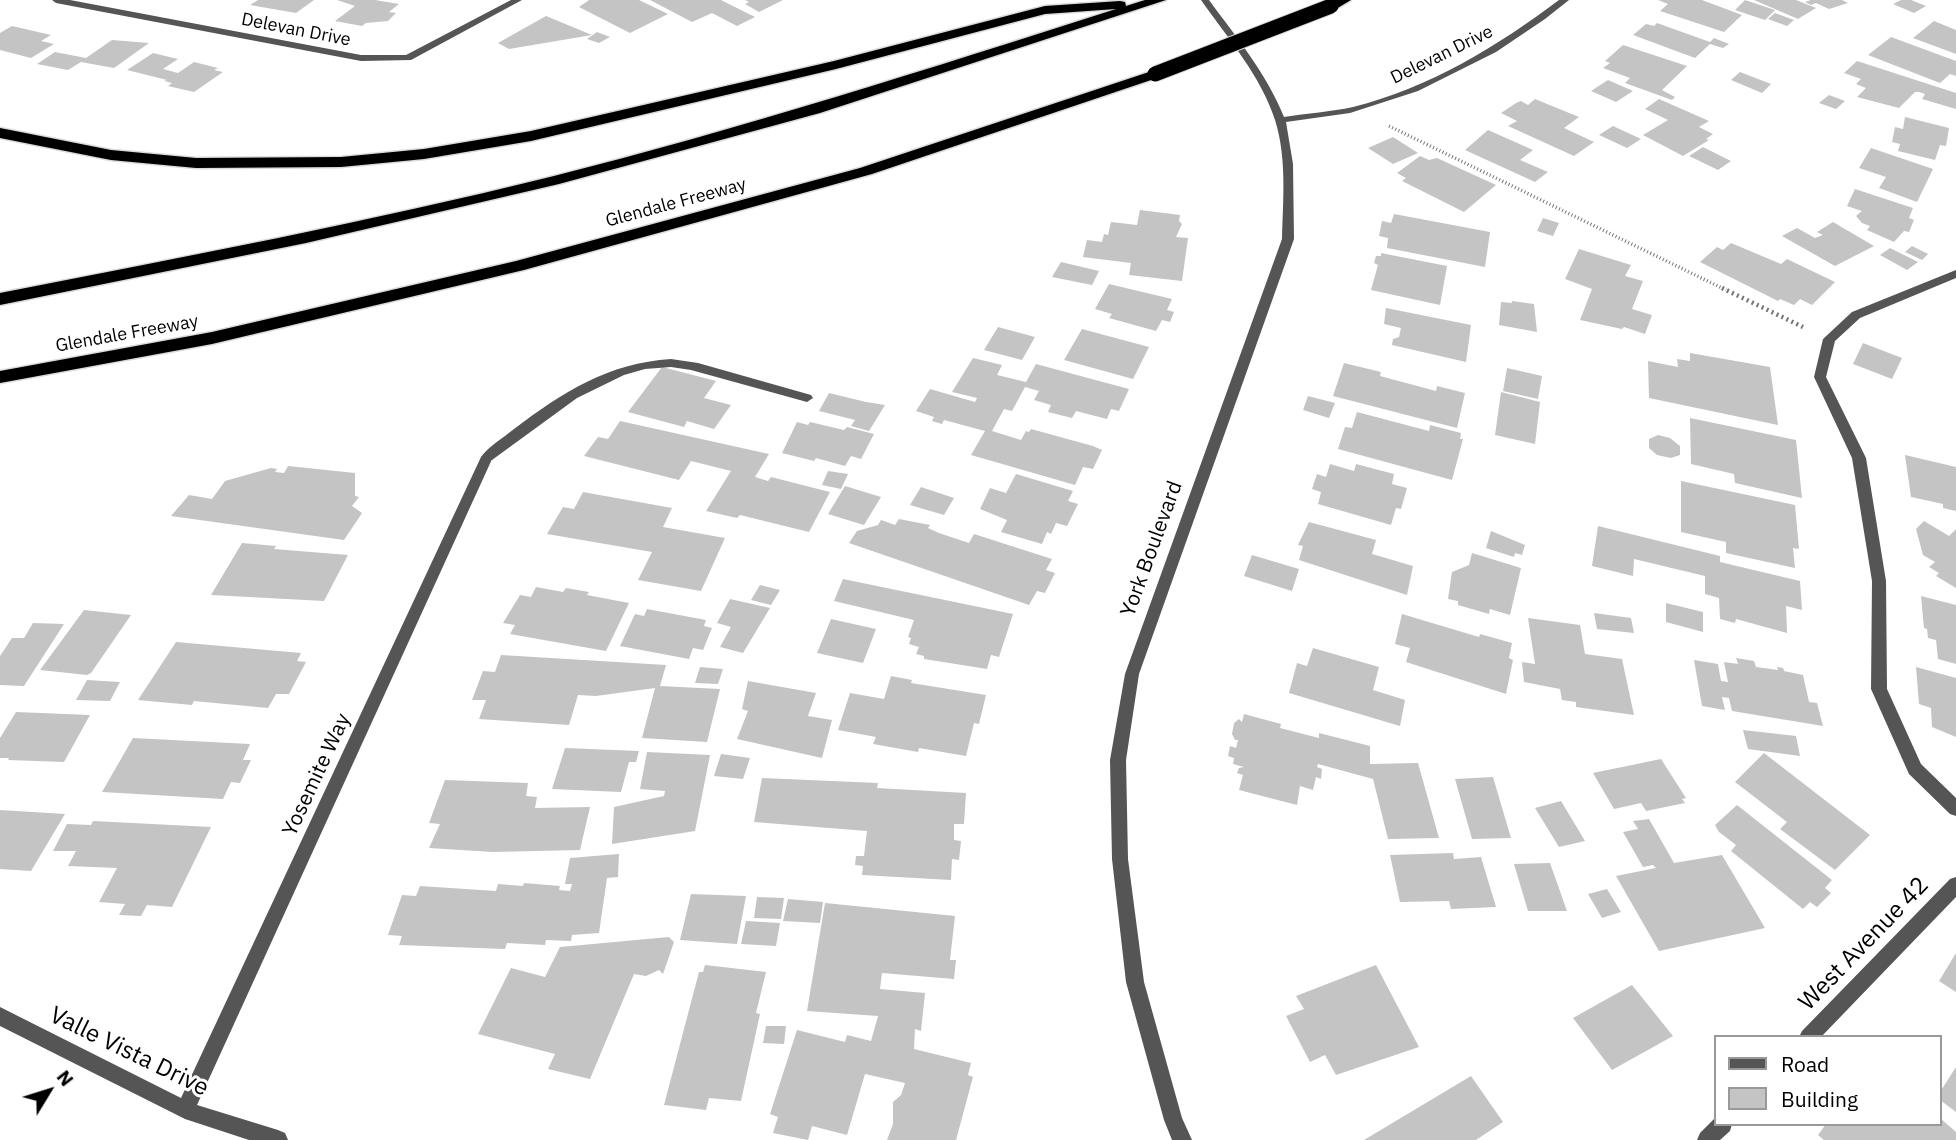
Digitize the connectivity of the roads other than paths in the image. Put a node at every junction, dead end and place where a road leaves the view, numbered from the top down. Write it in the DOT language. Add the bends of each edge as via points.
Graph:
graph roads {
  1 [pos="56,0"];
  2 [pos="518,0"];
  3 [pos="1205,0"];
  4 [pos="1565,0"];
  5 [pos="1155,2"];
  6 [pos="1337,3"];
  7 [pos="1126,8"];
  8 [pos="1280,120"];
  9 [pos="0,134"];
  10 [pos="1956,274"];
  11 [pos="0,299"];
  12 [pos="0,377"];
  13 [pos="807,398"];
  14 [pos="1956,809"];
  15 [pos="1956,885"];
  16 [pos="0,1016"];
  17 [pos="1810,1035"];
  18 [pos="185,1110"];
  19 [pos="1721,1126"];
  20 [pos="278,1140"];
  21 [pos="1182,1140"];
  22 [pos="1707,1140"];
  1 -- 2 [label="street, Delevan Drive" via="361,58 408,58"];
  3 -- 8 [label="street, York Boulevard"];
  4 -- 8 [label="street, Delevan Drive" via="1495,49 1412,91 1357,108"];
  5 -- 7 [label="highway"];
  6 -- 12 [label="highway, Glendale Freeway, bridge" via="1156,74 866,171 518,266 212,338"];
  7 -- 9 [label="highway" via="1045,10 571,127 424,154 316,163 196,163 111,155"];
  7 -- 11 [label="highway" via="815,110 553,181 306,239"];
  8 -- 21 [label="street, York Boulevard" via="1288,165 1289,239 1132,674 1118,760 1120,859 1135,982"];
  10 -- 14 [label="street" via="1856,315 1829,340 1820,377 1859,458 1879,581 1879,689 1914,769"];
  13 -- 18 [label="street, Yosemite Way" via="695,367 655,364 616,373 579,392 487,457"];
  15 -- 17 [label="street, West Avenue 42"];
  16 -- 18 [label="street, Valle Vista Drive"];
  18 -- 20 [label="street, Valle Vista Drive"];
  19 -- 22 [label="street"];
}
